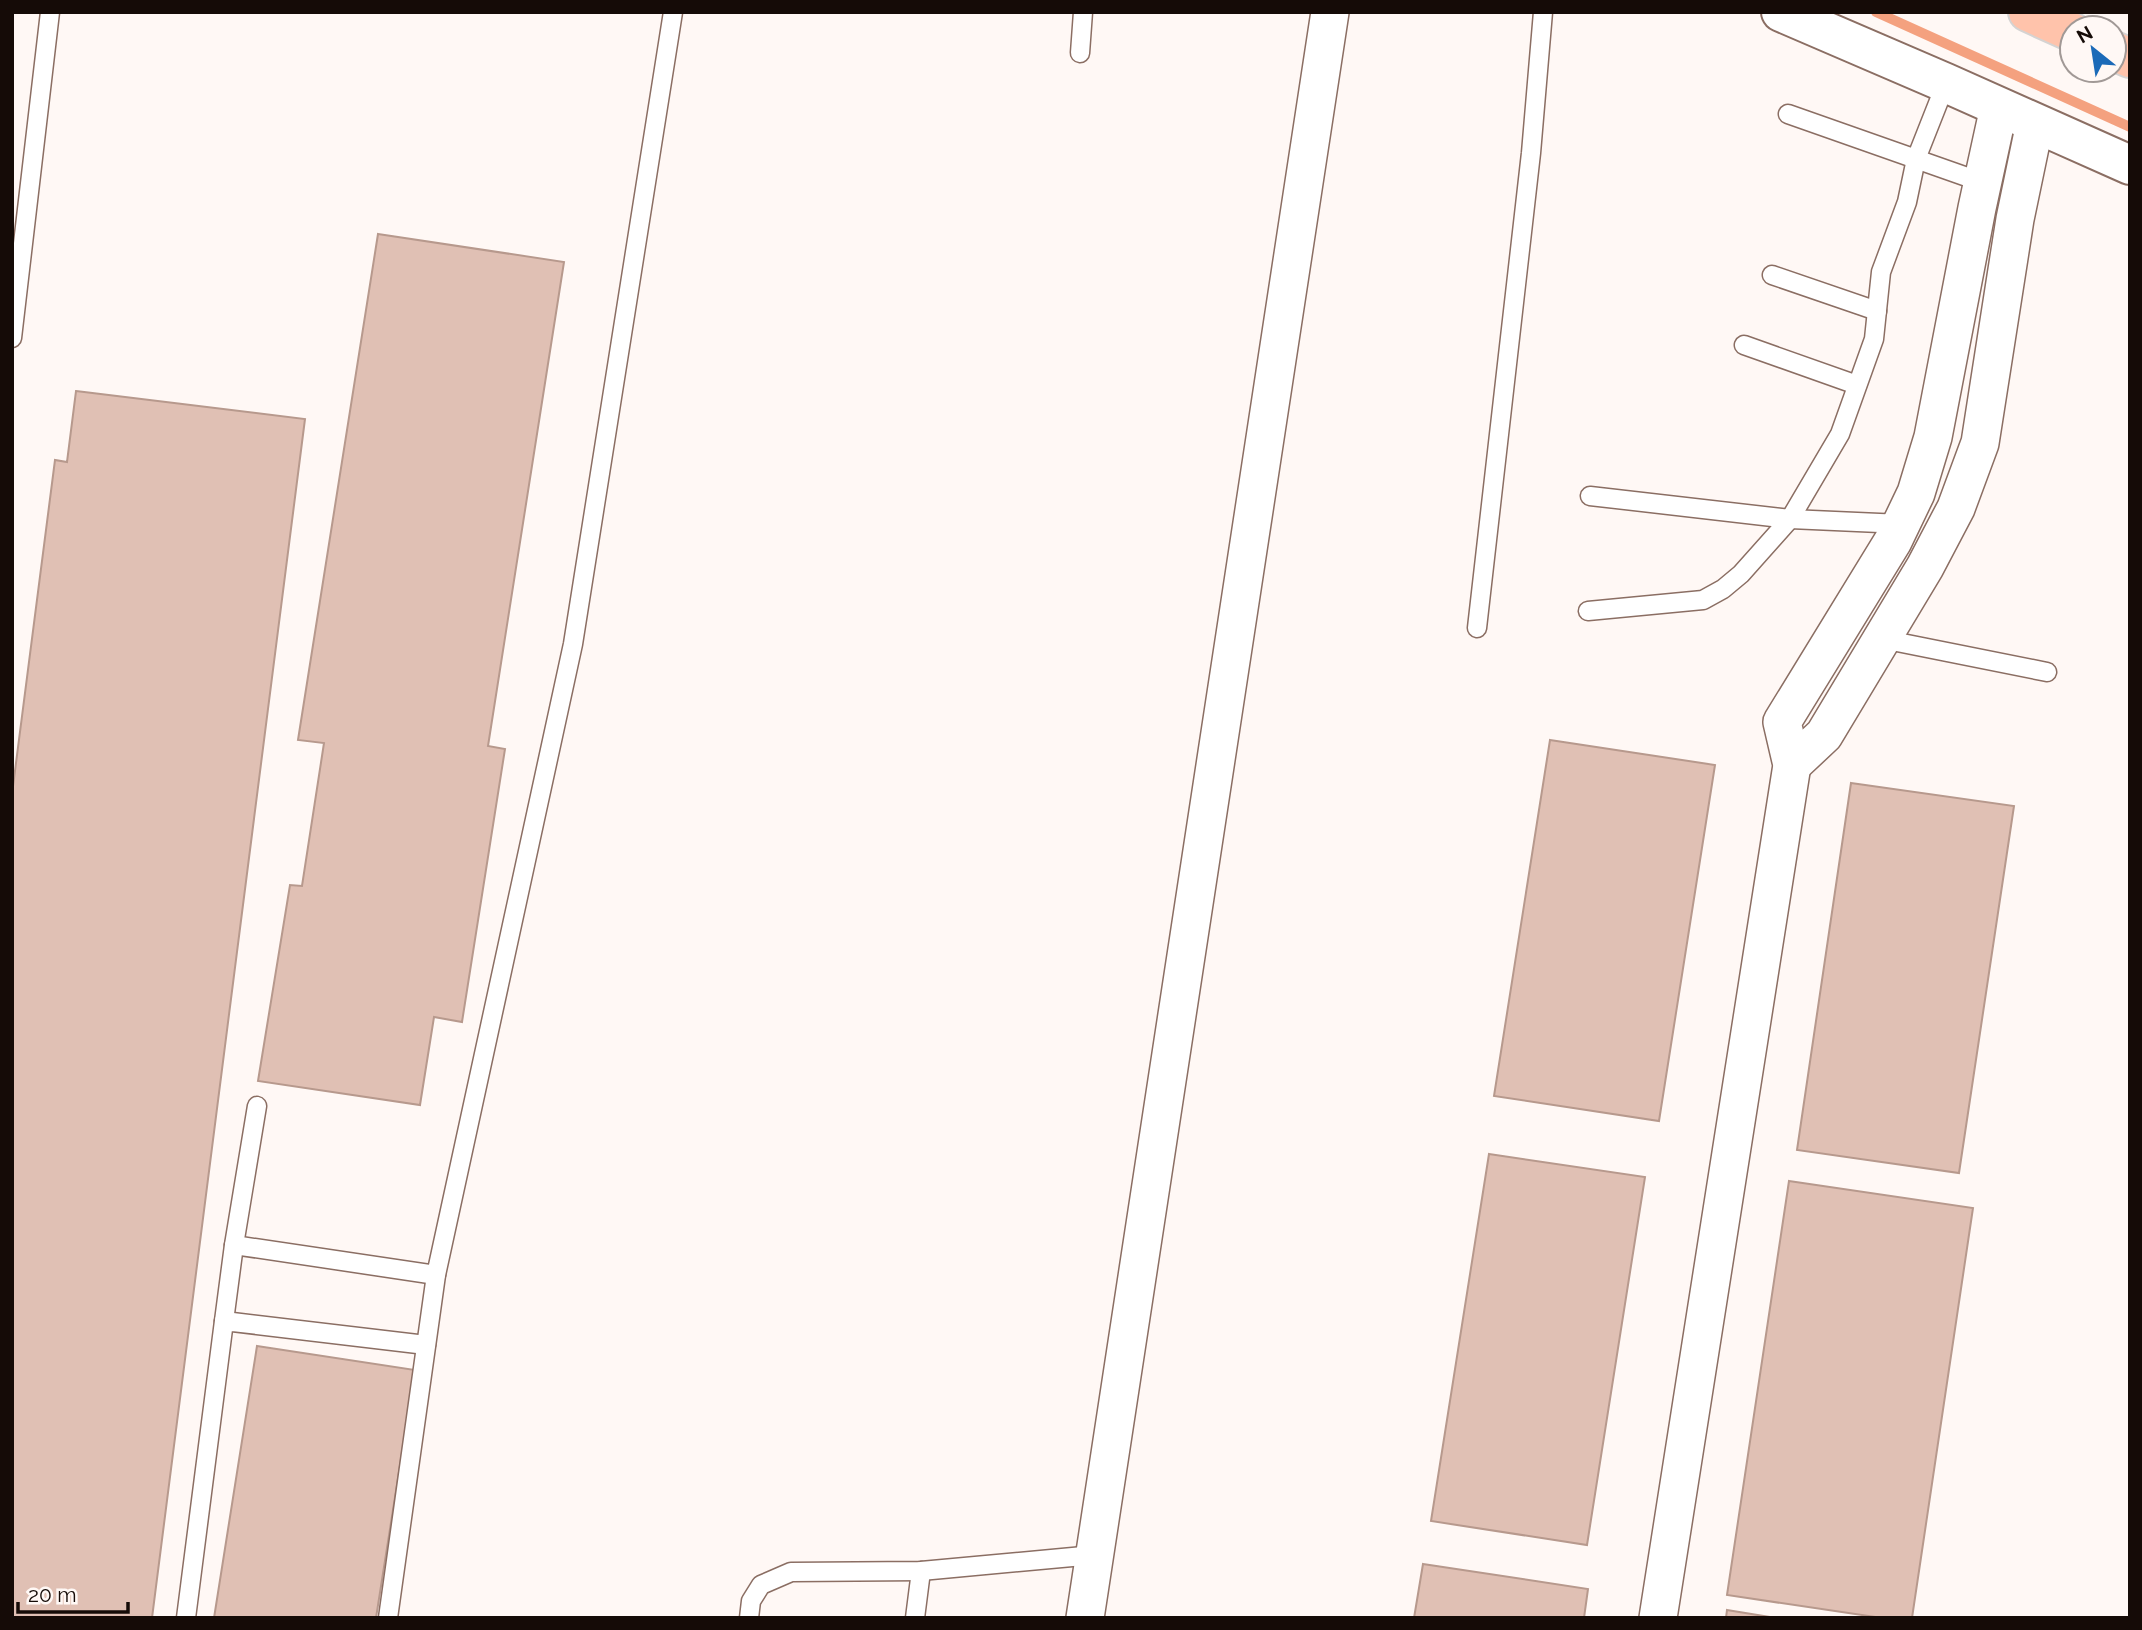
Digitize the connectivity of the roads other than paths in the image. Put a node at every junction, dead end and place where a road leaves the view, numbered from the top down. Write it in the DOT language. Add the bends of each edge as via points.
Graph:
graph roads {
  1 [pos="50,12"];
  2 [pos="673,12"];
  3 [pos="1083,12"];
  4 [pos="1330,12"];
  5 [pos="1543,12"];
  6 [pos="1781,12"];
  7 [pos="2028,12"];
  8 [pos="2058,26"];
  9 [pos="1080,53"];
  10 [pos="1946,83"];
  11 [pos="1999,107"];
  12 [pos="1788,114"];
  13 [pos="2035,123"];
  14 [pos="1916,159"];
  15 [pos="2130,165"];
  16 [pos="1983,183"];
  17 [pos="2021,192"];
  18 [pos="1772,275"];
  19 [pos="1877,311"];
  20 [pos="12,338"];
  21 [pos="1744,345"];
  22 [pos="1857,385"];
  23 [pos="1590,496"];
  24 [pos="1790,519"];
  25 [pos="1902,524"];
  26 [pos="1588,611"];
  27 [pos="1477,628"];
  28 [pos="1882,639"];
  29 [pos="2047,671"];
  30 [pos="1792,765"];
  31 [pos="257,1106"];
  32 [pos="234,1245"];
  33 [pos="436,1275"];
  34 [pos="224,1321"];
  35 [pos="426,1345"];
  36 [pos="1094,1555"];
  37 [pos="921,1571"];
  38 [pos="186,1618"];
  39 [pos="388,1618"];
  40 [pos="749,1618"];
  41 [pos="915,1618"];
  42 [pos="1085,1618"];
  43 [pos="1658,1618"];
  1 -- 20 [label="lane"];
  2 -- 33 [label="lane" via="573,644"];
  3 -- 9 [label="lane"];
  4 -- 36 [label="street"];
  5 -- 27 [label="lane"];
  6 -- 10 [label="main road"];
  7 -- 8 [label="highway"];
  10 -- 11 [label="main road"];
  10 -- 14 [label="lane"];
  11 -- 13 [label="main road"];
  11 -- 16 [label="street"];
  12 -- 14 [label="lane"];
  13 -- 15 [label="main road"];
  13 -- 17 [label="street"];
  14 -- 16 [label="lane"];
  14 -- 19 [label="lane" via="1907,202 1881,272"];
  16 -- 17 [label="lane"];
  16 -- 25 [label="street" via="1933,437"];
  17 -- 28 [label="street" via="1980,443 1950,520"];
  18 -- 19 [label="lane"];
  19 -- 22 [label="lane" via="1874,339"];
  21 -- 22 [label="lane"];
  22 -- 24 [label="lane" via="1840,435"];
  23 -- 24 [label="lane"];
  24 -- 25 [label="lane"];
  24 -- 26 [label="lane" via="1741,574 1703,600"];
  25 -- 30 [label="street" via="1782,722"];
  28 -- 29 [label="lane"];
  28 -- 30 [label="street" via="1824,735"];
  30 -- 43 [label="street"];
  31 -- 32 [label="lane"];
  32 -- 33 [label="lane"];
  32 -- 34 [label="lane"];
  33 -- 35 [label="lane"];
  34 -- 35 [label="lane"];
  34 -- 38 [label="lane"];
  35 -- 39 [label="lane"];
  36 -- 37 [label="lane"];
  36 -- 42 [label="street"];
  37 -- 40 [label="lane" via="791,1572 761,1585 751,1601"];
  37 -- 41 [label="lane"];
}
